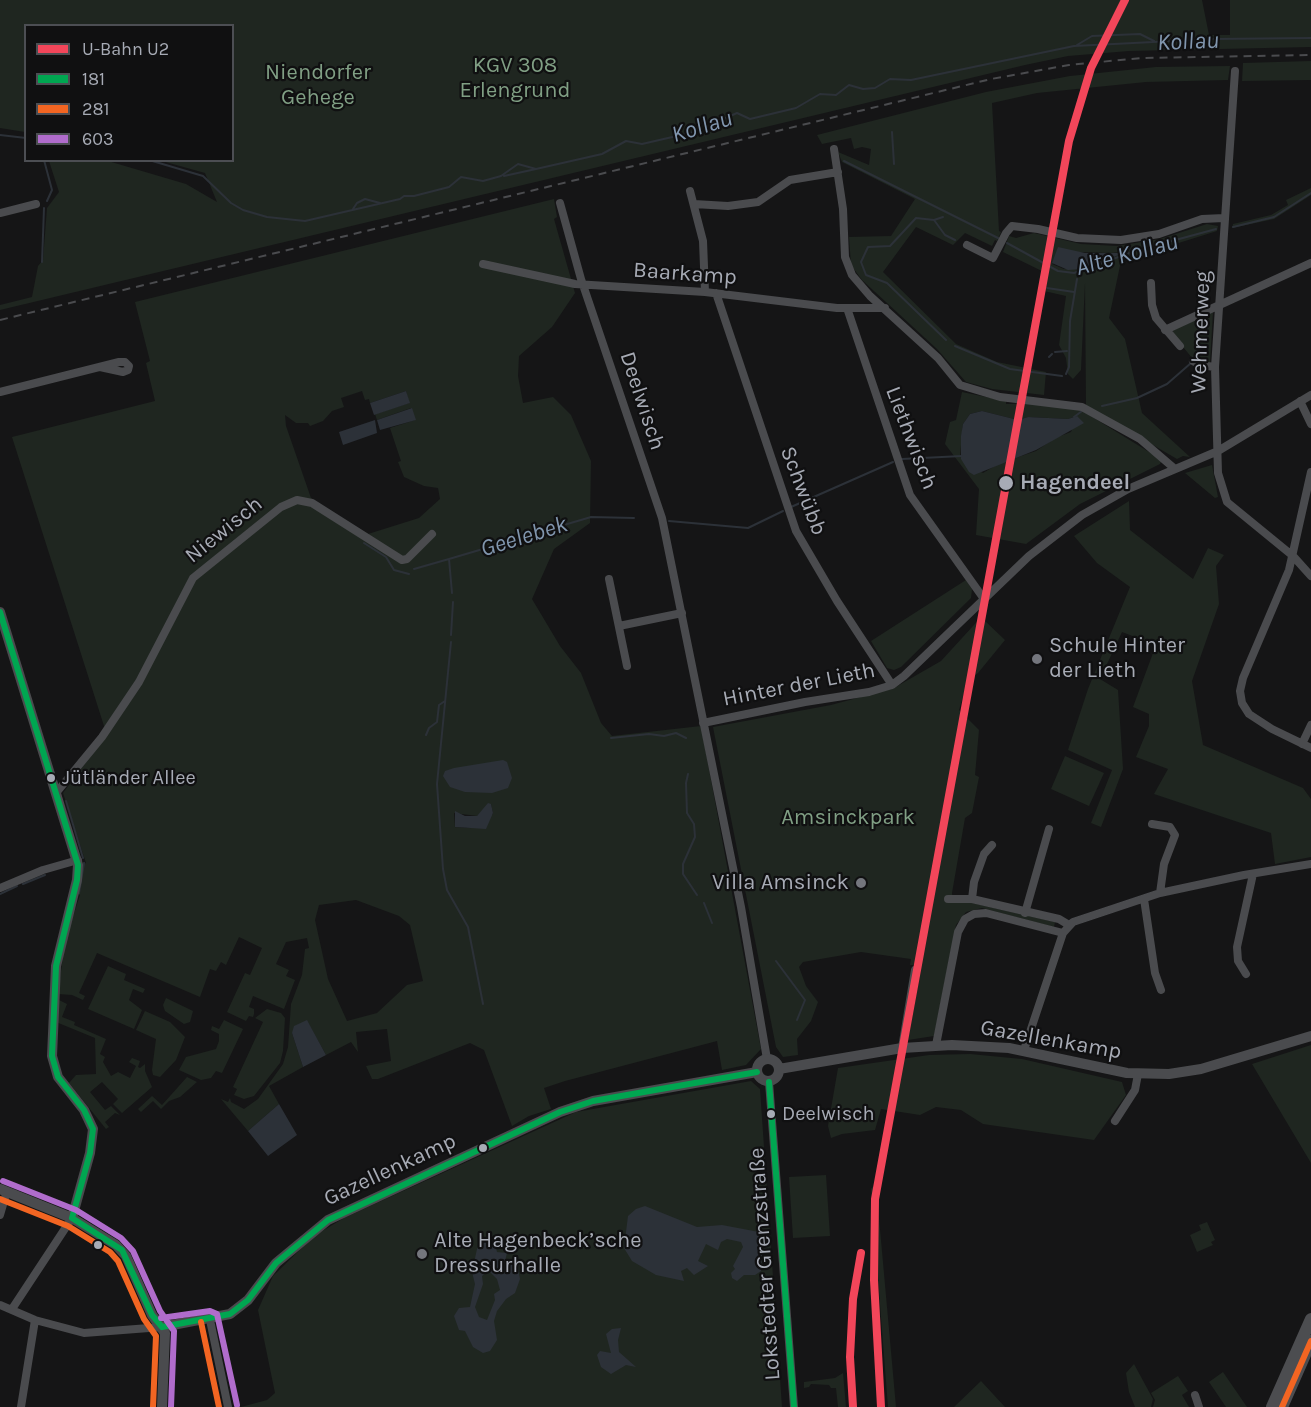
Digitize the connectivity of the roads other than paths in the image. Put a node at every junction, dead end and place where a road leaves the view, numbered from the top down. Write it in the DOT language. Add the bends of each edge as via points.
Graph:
graph roads {
  1 [pos="1235,71"];
  2 [pos="834,150"];
  3 [pos="838,172"];
  4 [pos="690,191"];
  5 [pos="560,203"];
  6 [pos="36,204"];
  7 [pos="694,204"];
  8 [pos="0,213"];
  9 [pos="1224,218"];
  10 [pos="967,245"];
  11 [pos="1311,263"];
  12 [pos="483,264"];
  13 [pos="1150,283"];
  14 [pos="583,285"];
  15 [pos="705,292"];
  16 [pos="716,293"];
  17 [pos="1219,303"];
  18 [pos="847,308"];
  19 [pos="885,308"];
  20 [pos="1165,330"];
  21 [pos="1180,346"];
  22 [pos="1193,361"];
  23 [pos="100,367"];
  24 [pos="1215,367"];
  25 [pos="0,392"];
  26 [pos="1311,395"];
  27 [pos="1300,401"];
  28 [pos="1311,424"];
  29 [pos="1218,451"];
  30 [pos="1175,469"];
  31 [pos="1311,472"];
  32 [pos="432,534"];
  33 [pos="1293,556"];
  34 [pos="1311,576"];
  35 [pos="609,579"];
  36 [pos="984,599"];
  37 [pos="0,612"];
  38 [pos="682,613"];
  39 [pos="619,626"];
  40 [pos="627,666"];
  41 [pos="892,684"];
  42 [pos="703,723"];
  43 [pos="1311,726"];
  44 [pos="1302,744"];
  45 [pos="1311,748"];
  46 [pos="56,793"];
  47 [pos="1152,824"];
  48 [pos="1049,829"];
  49 [pos="992,846"];
  50 [pos="78,860"];
  51 [pos="1311,864"];
  52 [pos="1253,874"];
  53 [pos="0,888"];
  54 [pos="1160,892"];
  55 [pos="948,899"];
  56 [pos="972,899"];
  57 [pos="1144,900"];
  58 [pos="1024,913"];
  59 [pos="1070,925"];
  60 [pos="1063,933"];
  61 [pos="915,969"];
  62 [pos="1246,974"];
  63 [pos="1161,990"];
  64 [pos="1311,1036"];
  65 [pos="936,1045"];
  66 [pos="902,1048"];
  67 [pos="1024,1050"];
  68 [pos="767,1059"];
  69 [pos="779,1069"];
  70 [pos="757,1072"];
  71 [pos="1138,1074"];
  72 [pos="769,1082"];
  73 [pos="1115,1121"];
  74 [pos="3,1190"];
  75 [pos="0,1215"];
  76 [pos="72,1218"];
  77 [pos="0,1305"];
  78 [pos="12,1309"];
  79 [pos="1311,1319"];
  80 [pos="35,1320"];
  81 [pos="210,1320"];
  82 [pos="162,1327"];
  83 [pos="1311,1341"];
  84 [pos="1194,1395"];
  85 [pos="21,1407"];
  86 [pos="162,1407"];
  87 [pos="228,1407"];
  88 [pos="794,1407"];
  89 [pos="1199,1407"];
  90 [pos="1272,1407"];
  91 [pos="1282,1407"];
  1 -- 9 [label="street, Wehmerweg"];
  2 -- 3 [label="street"];
  3 -- 7 [label="street" via="790,180 758,202 728,206"];
  3 -- 19 [label="street" via="847,266 870,296"];
  4 -- 7 [label="street"];
  5 -- 14 [label="street, Deelwisch"];
  6 -- 8 [label="street"];
  7 -- 15 [label="street" via="703,242"];
  9 -- 10 [label="street" via="1209,218 1159,234 1121,240 1077,238 1012,226 993,258"];
  9 -- 17 [label="street, Wehmerweg"];
  11 -- 17 [label="street"];
  12 -- 14 [label="street, Baarkamp"];
  13 -- 20 [label="street" via="1156,318"];
  14 -- 15 [label="street, Baarkamp"];
  14 -- 38 [label="street, Deelwisch" via="662,518"];
  15 -- 16 [label="street, Baarkamp"];
  16 -- 18 [label="street, Baarkamp"];
  16 -- 41 [label="street, Schwübb" via="796,531"];
  17 -- 20 [label="street"];
  17 -- 24 [label="street, Wehmerweg"];
  18 -- 19 [label="street, Baarkamp"];
  18 -- 36 [label="street, Liethwisch" via="910,495"];
  19 -- 30 [label="street" via="938,358 960,386 1000,397 1082,407 1140,439"];
  20 -- 21 [label="street"];
  22 -- 24 [label="street"];
  23 -- 25 [label="street"];
  24 -- 29 [label="street, Wehmerweg"];
  26 -- 27 [label="street, Hinter der Lieth"];
  27 -- 28 [label="street"];
  27 -- 29 [label="street, Hinter der Lieth"];
  29 -- 30 [label="street, Hinter der Lieth"];
  29 -- 33 [label="street" via="1219,480 1227,502"];
  30 -- 36 [label="street, Hinter der Lieth" via="1082,515 1038,548"];
  31 -- 33 [label="street"];
  32 -- 46 [label="street, Niewisch" via="402,560 312,503 297,500 281,507 193,578 139,682 102,737"];
  33 -- 34 [label="street"];
  33 -- 44 [label="street" via="1243,678 1240,698 1256,719"];
  35 -- 39 [label="street"];
  36 -- 41 [label="street, Hinter der Lieth"];
  37 -- 46 [label="street"];
  38 -- 39 [label="street"];
  38 -- 42 [label="street, Deelwisch"];
  39 -- 40 [label="street"];
  41 -- 42 [label="street, Hinter der Lieth" via="869,692"];
  42 -- 68 [label="street, Deelwisch"];
  43 -- 44 [label="street"];
  44 -- 45 [label="street"];
  46 -- 50 [label="street"];
  47 -- 54 [label="street" via="1170,827 1175,836 1164,864"];
  48 -- 58 [label="street"];
  49 -- 56 [label="street" via="984,854"];
  50 -- 53 [label="street"];
  50 -- 76 [label="street" via="77,880 56,966 52,1056 56,1074 86,1113 93,1129"];
  51 -- 52 [label="street"];
  52 -- 54 [label="street"];
  52 -- 62 [label="street" via="1237,943 1238,958"];
  54 -- 57 [label="street"];
  55 -- 56 [label="street"];
  56 -- 58 [label="street"];
  57 -- 59 [label="street" via="1084,917"];
  57 -- 63 [label="street"];
  58 -- 59 [label="street" via="1059,919"];
  59 -- 60 [label="street"];
  60 -- 65 [label="street" via="986,913 965,919 958,932"];
  60 -- 67 [label="street"];
  61 -- 66 [label="street"];
  64 -- 71 [label="street, Gazellenkamp" via="1201,1069"];
  65 -- 66 [label="street, Gazellenkamp"];
  65 -- 67 [label="street, Gazellenkamp"];
  66 -- 69 [label="street, Gazellenkamp"];
  67 -- 71 [label="street, Gazellenkamp"];
  68 -- 69 [label="street"];
  68 -- 70 [label="street" via="759,1064"];
  69 -- 72 [label="street" via="777,1077"];
  70 -- 72 [label="street"];
  70 -- 81 [label="street, Gazellenkamp" via="592,1101 556,1114 328,1220 276,1263 242,1306 225,1317"];
  71 -- 73 [label="street, Gazellenkamp" via="1136,1090"];
  72 -- 88 [label="street, Lokstedter Grenzstraße"];
  74 -- 75 [label="street"];
  74 -- 76 [label="street"];
  76 -- 78 [label="street"];
  76 -- 82 [label="street" via="122,1250 153,1318"];
  77 -- 78 [label="street, Gazellenkamp"];
  78 -- 80 [label="street, Gazellenkamp"];
  79 -- 90 [label="main road"];
  80 -- 82 [label="street, Gazellenkamp" via="91,1333"];
  80 -- 85 [label="street"];
  81 -- 82 [label="street, Gazellenkamp"];
  81 -- 87 [label="street"];
  82 -- 86 [label="street" via="166,1337"];
  83 -- 91 [label="main road"];
  84 -- 89 [label="street"];
}
